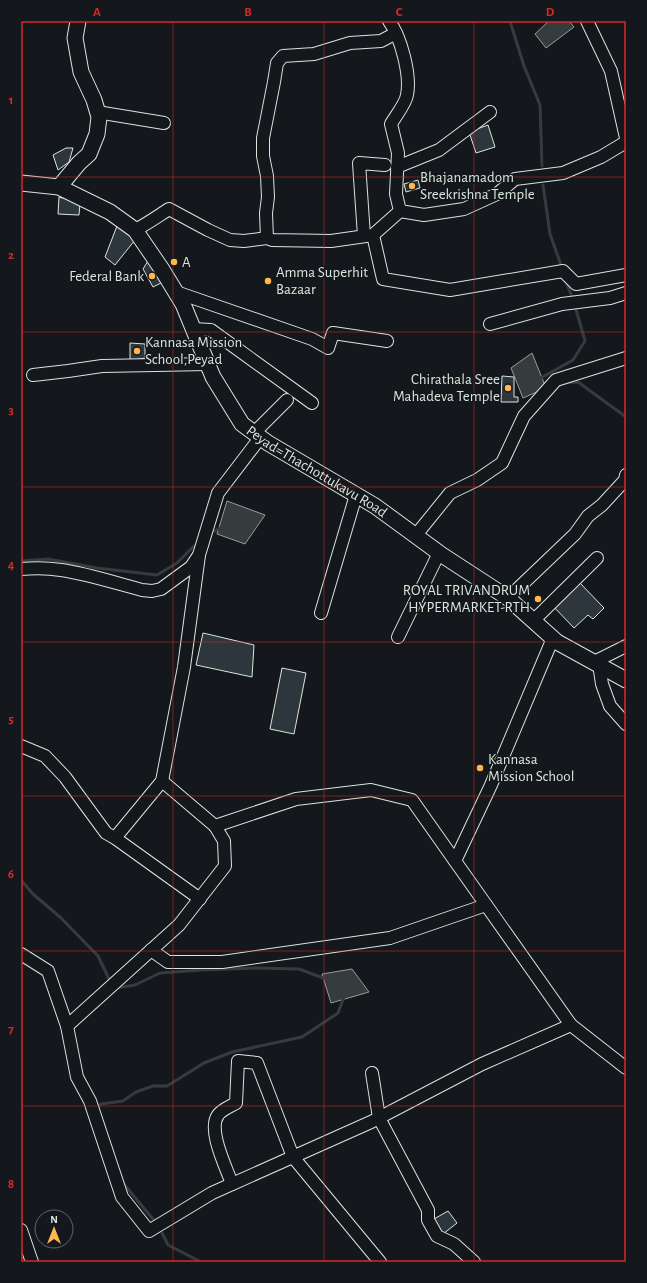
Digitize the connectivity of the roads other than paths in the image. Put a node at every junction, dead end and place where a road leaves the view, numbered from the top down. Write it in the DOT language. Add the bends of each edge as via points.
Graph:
graph roads {
  1 [pos="78,21"];
  2 [pos="389,21"];
  3 [pos="587,21"];
  4 [pos="396,33"];
  5 [pos="98,112"];
  6 [pos="490,112"];
  7 [pos="164,123"];
  8 [pos="626,138"];
  9 [pos="626,142"];
  10 [pos="385,165"];
  11 [pos="398,167"];
  12 [pos="21,183"];
  13 [pos="59,187"];
  14 [pos="400,211"];
  15 [pos="134,230"];
  16 [pos="369,235"];
  17 [pos="271,239"];
  18 [pos="626,275"];
  19 [pos="176,292"];
  20 [pos="626,293"];
  21 [pos="490,324"];
  22 [pos="193,329"];
  23 [pos="387,341"];
  24 [pos="626,358"];
  25 [pos="208,364"];
  26 [pos="33,375"];
  27 [pos="287,400"];
  28 [pos="312,403"];
  29 [pos="257,436"];
  30 [pos="626,475"];
  31 [pos="356,495"];
  32 [pos="416,535"];
  33 [pos="439,553"];
  34 [pos="199,555"];
  35 [pos="597,558"];
  36 [pos="21,569"];
  37 [pos="508,598"];
  38 [pos="320,613"];
  39 [pos="533,621"];
  40 [pos="398,637"];
  41 [pos="553,638"];
  42 [pos="626,646"];
  43 [pos="596,663"];
  44 [pos="626,680"];
  45 [pos="626,724"];
  46 [pos="21,746"];
  47 [pos="162,781"];
  48 [pos="215,826"];
  49 [pos="115,838"];
  50 [pos="455,861"];
  51 [pos="200,899"];
  52 [pos="486,905"];
  53 [pos="151,950"];
  54 [pos="21,954"];
  55 [pos="571,1025"];
  56 [pos="67,1026"];
  57 [pos="626,1068"];
  58 [pos="372,1073"];
  59 [pos="379,1118"];
  60 [pos="293,1157"];
  61 [pos="232,1184"];
  62 [pos="21,1230"];
  63 [pos="32,1262"];
  64 [pos="380,1262"];
  65 [pos="474,1262"];
  1 -- 5 [label="main road" via="75,38 81,72"];
  2 -- 4 [label="street"];
  3 -- 8 [label="street" via="611,71"];
  4 -- 11 [label="street" via="404,51 407,80 407,96 391,124 398,153"];
  4 -- 17 [label="street" via="381,41 350,43 314,54 283,56 277,63 263,138 268,197 266,213"];
  5 -- 7 [label="street"];
  5 -- 13 [label="main road" via="97,134 89,154"];
  6 -- 11 [label="street" via="439,150"];
  9 -- 14 [label="street" via="601,157 563,173 515,179 497,194 464,209 424,215"];
  10 -- 16 [label="street" via="359,163"];
  11 -- 14 [label="street" via="396,194"];
  12 -- 13 [label="main road"];
  13 -- 15 [label="main road, Peyad=Thachottukavu Road" via="110,212"];
  14 -- 16 [label="street"];
  15 -- 17 [label="street" via="170,209 230,240"];
  15 -- 19 [label="main road, Peyad=Thachottukavu Road"];
  16 -- 17 [label="street" via="331,241"];
  16 -- 18 [label="street" via="383,279 450,290 563,271 576,284"];
  19 -- 22 [label="main road, Peyad=Thachottukavu Road"];
  19 -- 23 [label="street" via="328,348 333,333"];
  20 -- 21 [label="street" via="567,304"];
  22 -- 25 [label="main road, Peyad=Thachottukavu Road"];
  22 -- 28 [label="street" via="211,330"];
  24 -- 32 [label="street" via="556,380 524,416 502,463 477,480 450,493"];
  25 -- 26 [label="street" via="102,366"];
  25 -- 29 [label="main road, Peyad=Thachottukavu Road" via="213,377 242,424"];
  27 -- 29 [label="street"];
  29 -- 31 [label="main road, Peyad=Thachottukavu Road"];
  29 -- 34 [label="street" via="218,493"];
  30 -- 37 [label="street" via="625,480 588,516 576,534"];
  31 -- 32 [label="main road, Peyad=Thachottukavu Road"];
  31 -- 38 [label="street"];
  32 -- 33 [label="main road, Peyad=Thachottukavu Road"];
  33 -- 37 [label="main road, Peyad=Thachottukavu Road"];
  33 -- 40 [label="street"];
  34 -- 36 [label="street" via="191,567 170,584 152,591 62,570"];
  34 -- 47 [label="street" via="184,667"];
  35 -- 39 [label="street"];
  37 -- 39 [label="main road, Peyad=Thachottukavu Road"];
  39 -- 41 [label="main road, Peyad=Thachottukavu Road"];
  41 -- 43 [label="main road, Peyad=Thachottukavu Road"];
  41 -- 50 [label="street" via="491,785"];
  42 -- 43 [label="street"];
  43 -- 44 [label="main road, Peyad=Thachottukavu Road"];
  43 -- 45 [label="street" via="610,706"];
  46 -- 49 [label="street" via="45,756 65,778 106,833"];
  47 -- 48 [label="street"];
  47 -- 49 [label="street"];
  48 -- 50 [label="street" via="296,798 371,790 412,800"];
  48 -- 51 [label="street" via="224,841 226,866"];
  49 -- 51 [label="street"];
  50 -- 52 [label="street"];
  51 -- 53 [label="street" via="179,925"];
  52 -- 53 [label="street" via="390,938 222,962 168,962"];
  52 -- 55 [label="street"];
  53 -- 56 [label="street"];
  54 -- 56 [label="street" via="48,971"];
  55 -- 57 [label="street"];
  55 -- 59 [label="street" via="482,1064"];
  56 -- 61 [label="street" via="77,1077 90,1101 122,1197 149,1230"];
  58 -- 59 [label="street"];
  59 -- 60 [label="street"];
  59 -- 65 [label="street" via="428,1210 428,1220 437,1236 454,1244"];
  60 -- 61 [label="street"];
  60 -- 61 [label="street" via="257,1063 238,1061 236,1103 218,1115 214,1127"];
  60 -- 64 [label="street"];
  62 -- 63 [label="street"];
}
